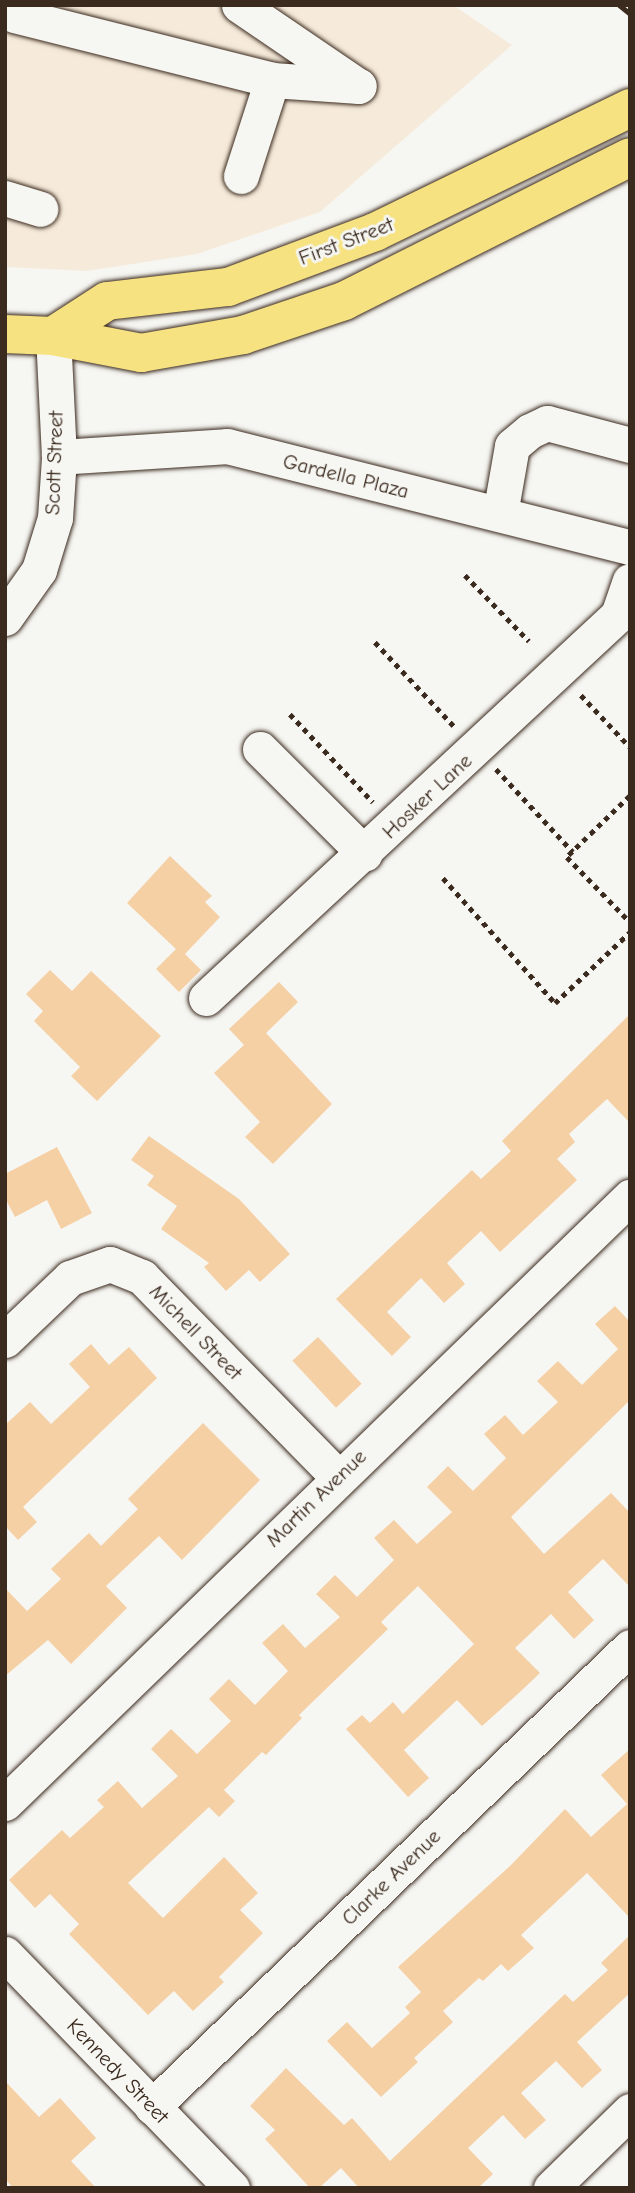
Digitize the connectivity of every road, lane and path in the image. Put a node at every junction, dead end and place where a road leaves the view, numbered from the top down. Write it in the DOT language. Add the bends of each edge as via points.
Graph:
graph roads {
  1 [pos="239,5"];
  2 [pos="12,19"];
  3 [pos="272,80"];
  4 [pos="630,108"];
  5 [pos="622,160"];
  6 [pos="241,176"];
  7 [pos="5,198"];
  8 [pos="40,209"];
  9 [pos="5,334"];
  10 [pos="53,337"];
  11 [pos="630,445"];
  12 [pos="59,457"];
  13 [pos="500,514"];
  14 [pos="630,547"];
  15 [pos="465,575"];
  16 [pos="630,581"];
  17 [pos="5,618"];
  18 [pos="529,641"];
  19 [pos="375,642"];
  20 [pos="581,695"];
  21 [pos="289,714"];
  22 [pos="462,734"];
  23 [pos="630,747"];
  24 [pos="260,749"];
  25 [pos="491,763"];
  26 [pos="630,796"];
  27 [pos="381,811"];
  28 [pos="573,852"];
  29 [pos="365,854"];
  30 [pos="443,878"];
  31 [pos="630,922"];
  32 [pos="630,932"];
  33 [pos="206,998"];
  34 [pos="630,1196"];
  35 [pos="5,1340"];
  36 [pos="337,1476"];
  37 [pos="630,1647"];
  38 [pos="5,1802"];
  39 [pos="5,1954"];
  40 [pos="152,2107"];
  41 [pos="628,2117"];
  42 [pos="232,2188"];
  43 [pos="551,2188"];
  1 -- 3 [label="street" via="359,86"];
  2 -- 3 [label="street"];
  3 -- 6 [label="street"];
  4 -- 10 [label="main road, First Street" via="375,232 228,287 107,301"];
  5 -- 10 [label="main road" via="378,286 243,335 141,353"];
  7 -- 8 [label="street"];
  9 -- 10 [label="main road"];
  10 -- 12 [label="street, Scott Street"];
  11 -- 13 [label="street" via="547,423 512,446"];
  12 -- 13 [label="street, Gardella Plaza" via="227,446"];
  12 -- 17 [label="street, Scott Street" via="55,518 39,570"];
  13 -- 14 [label="street, Gardella Plaza"];
  15 -- 18 [label="path"];
  16 -- 29 [label="street, Hosker Lane" via="618,615"];
  19 -- 22 [label="path"];
  20 -- 23 [label="path"];
  21 -- 27 [label="path"];
  24 -- 29 [label="street"];
  25 -- 28 [label="path"];
  26 -- 28 [label="path"];
  28 -- 31 [label="path" via="567,857"];
  29 -- 33 [label="street, Hosker Lane"];
  30 -- 32 [label="path" via="555,1003"];
  34 -- 36 [label="street, Martin Avenue"];
  35 -- 36 [label="street, Michell Street" via="70,1278 110,1264 142,1277"];
  36 -- 38 [label="street, Martin Avenue"];
  37 -- 40 [label="street, Clarke Avenue"];
  39 -- 40 [label="street, Kennedy Street"];
  40 -- 42 [label="street, Kennedy Street"];
  41 -- 43 [label="street"];
}
